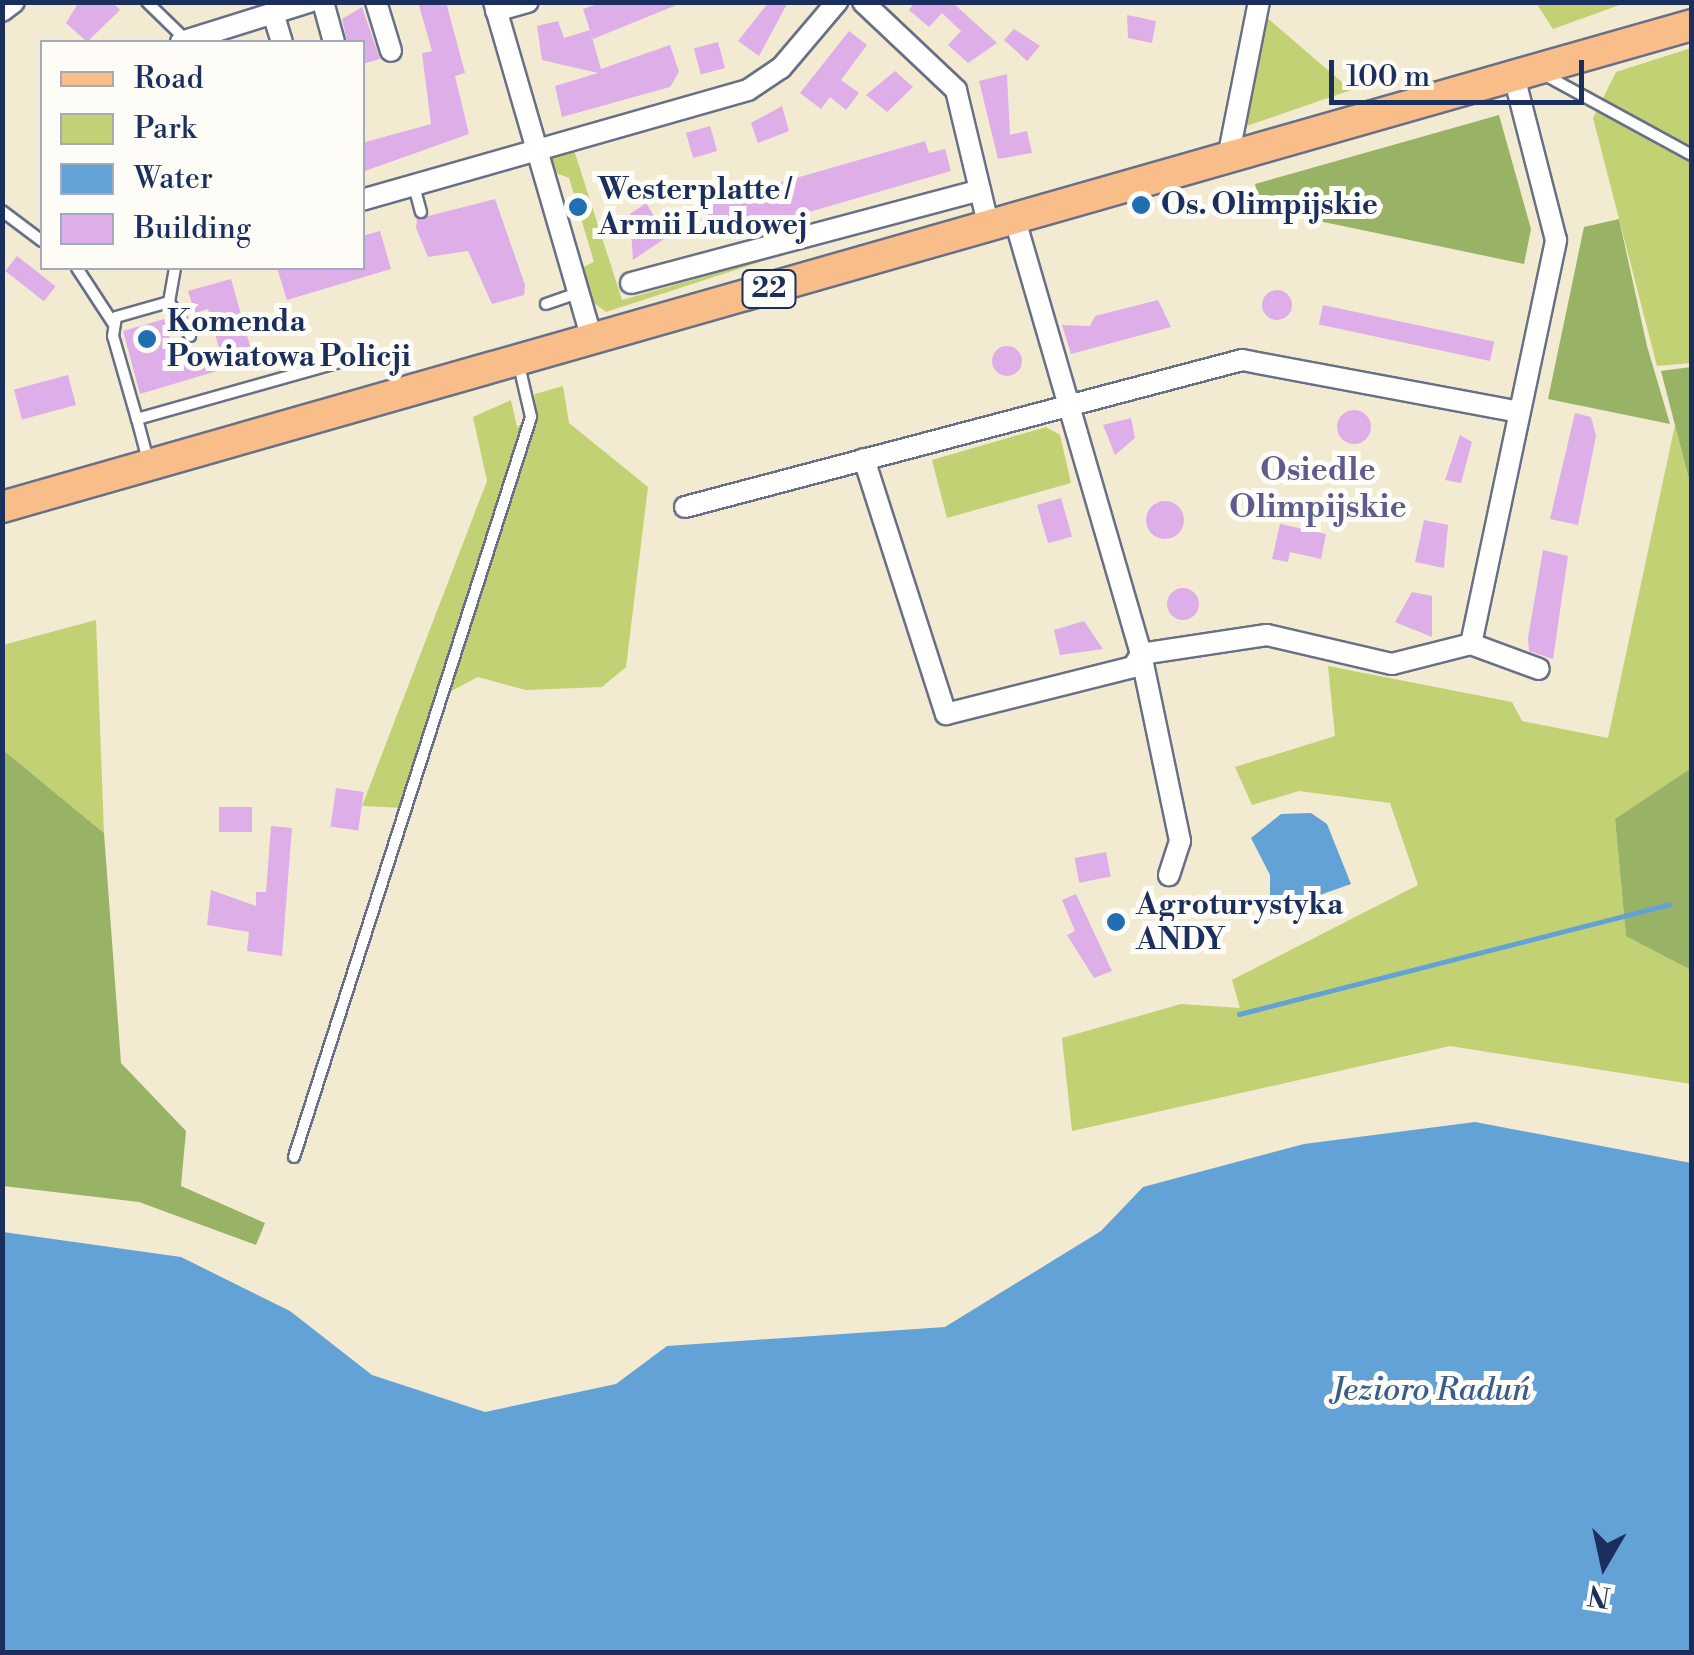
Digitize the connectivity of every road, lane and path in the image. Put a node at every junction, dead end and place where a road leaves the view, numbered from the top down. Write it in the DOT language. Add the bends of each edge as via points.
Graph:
graph roads {
  1 [pos="14,2"];
  2 [pos="147,2"];
  3 [pos="309,2"];
  4 [pos="323,2"];
  5 [pos="376,2"];
  6 [pos="528,2"];
  7 [pos="837,2"];
  8 [pos="862,2"];
  9 [pos="1259,2"];
  10 [pos="495,7"];
  11 [pos="2,10"];
  12 [pos="273,13"];
  13 [pos="1692,26"];
  14 [pos="227,34"];
  15 [pos="183,40"];
  16 [pos="281,40"];
  17 [pos="333,40"];
  18 [pos="391,51"];
  19 [pos="1525,73"];
  20 [pos="535,152"];
  21 [pos="1692,156"];
  22 [pos="1228,158"];
  23 [pos="414,186"];
  24 [pos="980,190"];
  25 [pos="365,199"];
  26 [pos="2,212"];
  27 [pos="421,212"];
  28 [pos="1002,223"];
  29 [pos="40,240"];
  30 [pos="78,270"];
  31 [pos="176,270"];
  32 [pos="631,283"];
  33 [pos="578,294"];
  34 [pos="168,302"];
  35 [pos="546,304"];
  36 [pos="113,323"];
  37 [pos="190,336"];
  38 [pos="592,340"];
  39 [pos="518,361"];
  40 [pos="336,363"];
  41 [pos="1070,402"];
  42 [pos="1519,412"];
  43 [pos="137,418"];
  44 [pos="864,459"];
  45 [pos="149,465"];
  46 [pos="2,507"];
  47 [pos="685,507"];
  48 [pos="1471,644"];
  49 [pos="1141,654"];
  50 [pos="1538,670"];
  51 [pos="1170,875"];
  52 [pos="294,1157"];
  1 -- 11 [label="street"];
  2 -- 15 [label="lane"];
  3 -- 12 [label="street"];
  4 -- 17 [label="street"];
  5 -- 18 [label="street"];
  6 -- 10 [label="street"];
  7 -- 20 [label="street" via="764,83"];
  8 -- 24 [label="street" via="956,90"];
  9 -- 22 [label="street" via="1224,144"];
  10 -- 20 [label="street"];
  12 -- 14 [label="street"];
  12 -- 16 [label="street"];
  13 -- 19 [label="main road, 22"];
  14 -- 15 [label="street"];
  19 -- 21 [label="lane"];
  19 -- 22 [label="main road, 22"];
  19 -- 42 [label="street" via="1556,240"];
  20 -- 23 [label="street"];
  20 -- 33 [label="street"];
  22 -- 28 [label="main road, 22"];
  23 -- 25 [label="street"];
  23 -- 27 [label="lane"];
  24 -- 28 [label="street"];
  24 -- 32 [label="street"];
  26 -- 29 [label="lane"];
  28 -- 38 [label="main road, 22"];
  28 -- 41 [label="street"];
  30 -- 36 [label="lane"];
  31 -- 34 [label="lane"];
  33 -- 35 [label="lane"];
  33 -- 38 [label="street"];
  34 -- 36 [label="lane"];
  34 -- 37 [label="lane"];
  36 -- 43 [label="lane"];
  38 -- 39 [label="main road, 22"];
  39 -- 45 [label="main road, 22"];
  39 -- 52 [label="lane" via="531,417"];
  40 -- 43 [label="lane"];
  41 -- 42 [label="street" via="1242,360"];
  41 -- 44 [label="street"];
  41 -- 49 [label="street"];
  42 -- 48 [label="street"];
  43 -- 45 [label="lane"];
  44 -- 47 [label="street"];
  44 -- 49 [label="street" via="946,714 1133,667"];
  45 -- 46 [label="main road, 22"];
  48 -- 49 [label="street" via="1392,664 1267,635"];
  48 -- 50 [label="street"];
  49 -- 51 [label="street" via="1180,841"];
}
